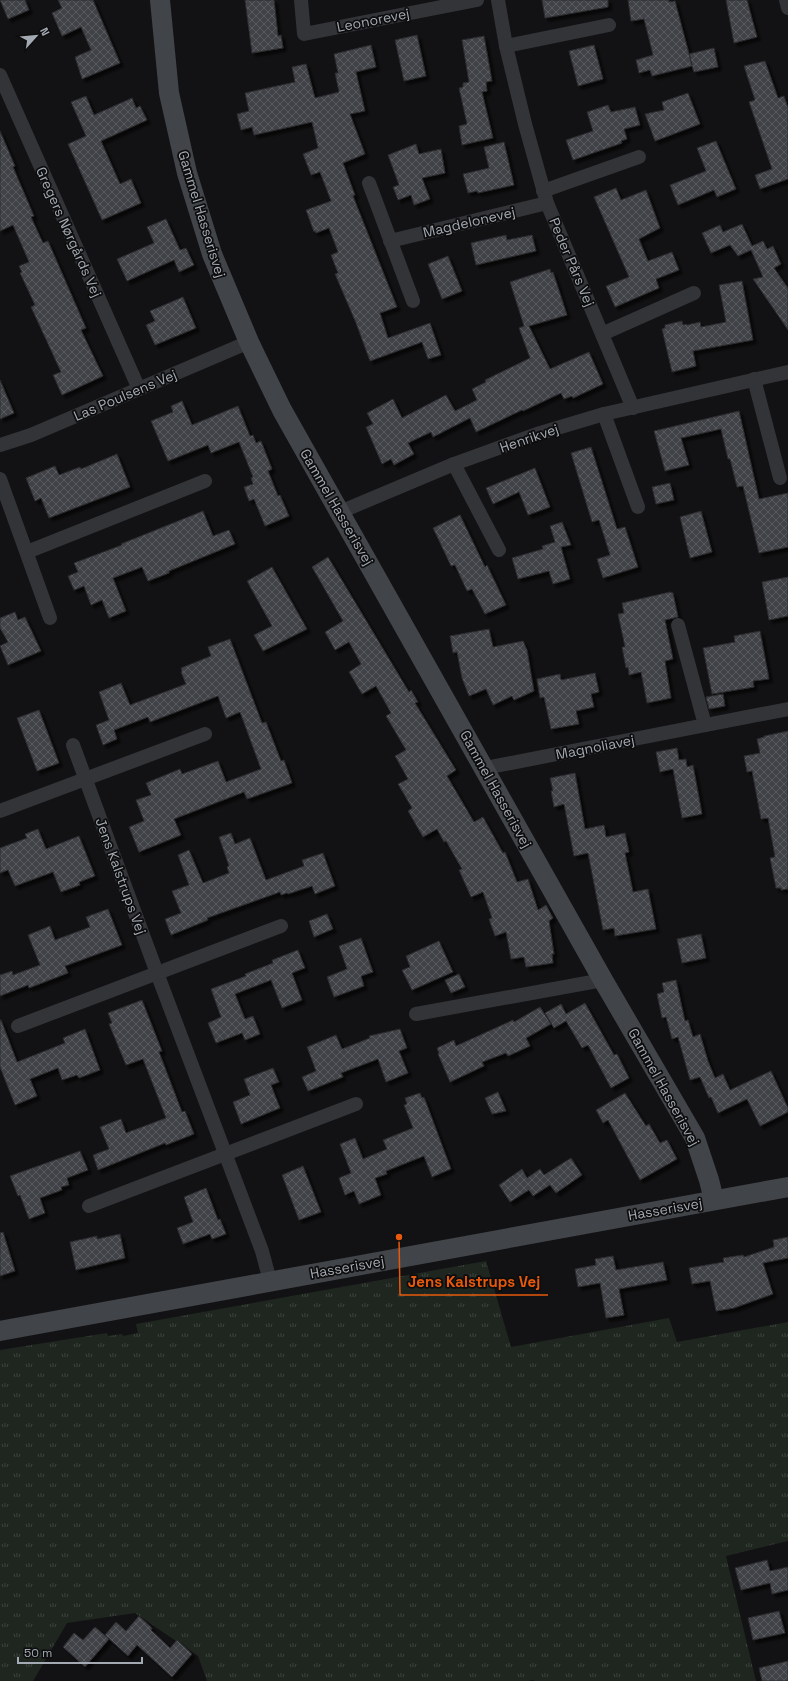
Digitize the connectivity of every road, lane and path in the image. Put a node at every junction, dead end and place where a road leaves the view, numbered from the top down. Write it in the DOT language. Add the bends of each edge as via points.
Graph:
graph roads {
  1 [pos="160,0"];
  2 [pos="301,0"];
  3 [pos="477,0"];
  4 [pos="498,0"];
  5 [pos="786,0"];
  6 [pos="788,8"];
  7 [pos="609,25"];
  8 [pos="506,46"];
  9 [pos="0,75"];
  10 [pos="638,157"];
  11 [pos="369,183"];
  12 [pos="545,197"];
  13 [pos="390,241"];
  14 [pos="694,293"];
  15 [pos="413,302"];
  16 [pos="602,334"];
  17 [pos="248,342"];
  18 [pos="788,372"];
  19 [pos="754,379"];
  20 [pos="139,389"];
  21 [pos="633,408"];
  22 [pos="604,414"];
  23 [pos="0,445"];
  24 [pos="454,464"];
  25 [pos="780,478"];
  26 [pos="0,479"];
  27 [pos="205,480"];
  28 [pos="638,507"];
  29 [pos="340,512"];
  30 [pos="500,550"];
  31 [pos="27,552"];
  32 [pos="50,618"];
  33 [pos="678,625"];
  34 [pos="788,709"];
  35 [pos="705,725"];
  36 [pos="205,734"];
  37 [pos="73,745"];
  38 [pos="485,768"];
  39 [pos="85,779"];
  40 [pos="0,812"];
  41 [pos="281,926"];
  42 [pos="156,973"];
  43 [pos="603,980"];
  44 [pos="416,1014"];
  45 [pos="18,1026"];
  46 [pos="356,1104"];
  47 [pos="225,1153"];
  48 [pos="788,1187"];
  49 [pos="714,1200"];
  50 [pos="89,1206"];
  51 [pos="270,1281"];
  52 [pos="0,1331"];
  1 -- 17 [label="street, Gammel Hasserisvej" via="169,93 187,173 212,254"];
  2 -- 3 [label="street, Leonorevej" via="304,34"];
  4 -- 8 [label="street, Peder Pårs Vej"];
  5 -- 6 [label="street"];
  7 -- 8 [label="street"];
  8 -- 12 [label="street, Peder Pårs Vej"];
  9 -- 20 [label="street, Gregers Nørgårds Vej"];
  10 -- 12 [label="street"];
  11 -- 13 [label="street"];
  12 -- 13 [label="street, Magdelonevej"];
  12 -- 16 [label="street, Peder Pårs Vej"];
  13 -- 15 [label="street"];
  14 -- 16 [label="street"];
  16 -- 21 [label="street, Peder Pårs Vej"];
  17 -- 20 [label="street, Las Poulsens Vej"];
  17 -- 29 [label="street, Gammel Hasserisvej" via="282,410"];
  18 -- 19 [label="street, Henrikvej"];
  19 -- 21 [label="street, Henrikvej"];
  19 -- 25 [label="street"];
  20 -- 23 [label="street, Las Poulsens Vej" via="31,435"];
  21 -- 22 [label="street, Henrikvej"];
  22 -- 24 [label="street, Henrikvej" via="537,434"];
  22 -- 28 [label="street"];
  24 -- 29 [label="street, Henrikvej"];
  24 -- 30 [label="street"];
  26 -- 31 [label="street"];
  27 -- 31 [label="street"];
  29 -- 38 [label="street, Gammel Hasserisvej"];
  31 -- 32 [label="street"];
  33 -- 35 [label="street"];
  34 -- 35 [label="street, Magnoliavej"];
  35 -- 38 [label="street, Magnoliavej"];
  36 -- 39 [label="street"];
  37 -- 39 [label="street, Jens Kalstrups Vej"];
  38 -- 43 [label="street, Gammel Hasserisvej"];
  39 -- 40 [label="street"];
  39 -- 42 [label="street, Jens Kalstrups Vej"];
  41 -- 42 [label="street"];
  42 -- 45 [label="street"];
  42 -- 47 [label="street, Jens Kalstrups Vej"];
  43 -- 44 [label="street"];
  43 -- 49 [label="street, Gammel Hasserisvej" via="695,1138"];
  46 -- 47 [label="street"];
  47 -- 50 [label="street"];
  47 -- 51 [label="street, Jens Kalstrups Vej" via="262,1251"];
  48 -- 49 [label="street, Hasserisvej"];
  49 -- 51 [label="street, Hasserisvej"];
  51 -- 52 [label="street, Hasserisvej"];
}
